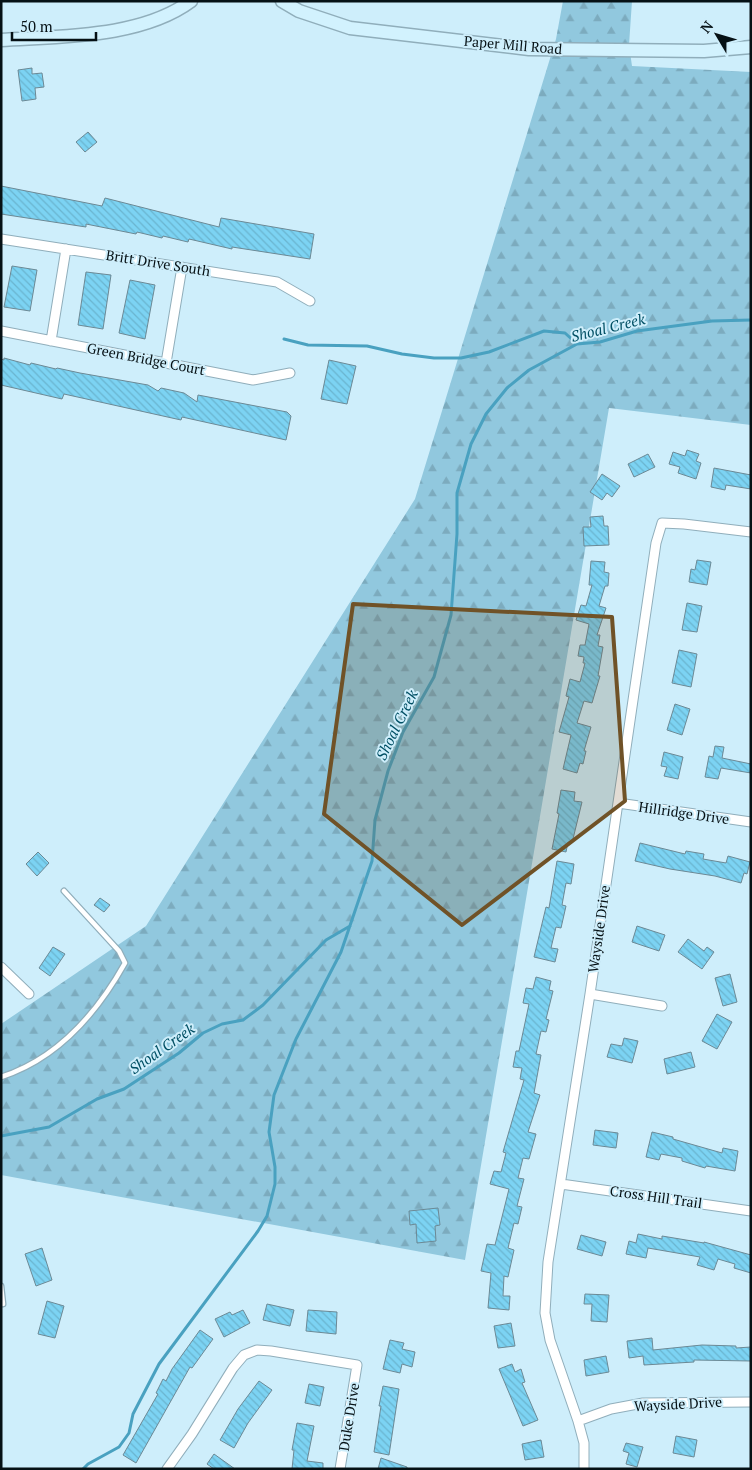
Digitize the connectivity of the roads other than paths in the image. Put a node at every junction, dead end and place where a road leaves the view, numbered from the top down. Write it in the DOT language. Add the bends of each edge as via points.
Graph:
graph roads {
  1 [pos="196,1"];
  2 [pos="282,1"];
  3 [pos="187,4"];
  4 [pos="1,40"];
  5 [pos="751,47"];
  6 [pos="1,239"];
  7 [pos="66,249"];
  8 [pos="182,267"];
  9 [pos="310,301"];
  10 [pos="1,331"];
  11 [pos="51,341"];
  12 [pos="166,363"];
  13 [pos="290,373"];
  14 [pos="751,532"];
  15 [pos="618,803"];
  16 [pos="751,822"];
  17 [pos="64,891"];
  18 [pos="1,967"];
  19 [pos="30,994"];
  20 [pos="590,994"];
  21 [pos="662,1006"];
  22 [pos="1,1077"];
  23 [pos="561,1184"];
  24 [pos="751,1211"];
  25 [pos="1,1286"];
  26 [pos="1,1304"];
  27 [pos="751,1402"];
  28 [pos="578,1421"];
  29 [pos="167,1469"];
  30 [pos="340,1469"];
  31 [pos="584,1469"];
  1 -- 3 [label="street"];
  2 -- 5 [label="street, Paper Mill Road" via="299,11 350,28 529,49 704,51"];
  3 -- 4 [label="street" via="156,21 128,29"];
  6 -- 7 [label="street, Britt Drive South"];
  7 -- 8 [label="street, Britt Drive South"];
  7 -- 11 [label="street"];
  8 -- 9 [label="street, Britt Drive South" via="277,282"];
  8 -- 12 [label="street"];
  10 -- 11 [label="street, Green Bridge Court"];
  11 -- 12 [label="street, Green Bridge Court"];
  12 -- 13 [label="street, Green Bridge Court" via="253,380"];
  14 -- 15 [label="street, Wayside Drive" via="662,523 656,543"];
  15 -- 16 [label="street, Hillridge Drive"];
  15 -- 20 [label="street, Wayside Drive"];
  17 -- 22 [label="lane" via="119,951 125,963 96,1009 64,1042 34,1064"];
  18 -- 19 [label="street"];
  20 -- 21 [label="street"];
  20 -- 23 [label="street, Wayside Drive"];
  23 -- 24 [label="street, Cross Hill Trail"];
  23 -- 28 [label="street, Wayside Drive" via="548,1262 545,1312 550,1340"];
  25 -- 26 [label="lane"];
  27 -- 28 [label="street, Wayside Drive" via="643,1403 611,1409"];
  28 -- 31 [label="street, Wayside Drive" via="584,1443"];
  29 -- 30 [label="street, Duke Drive" via="233,1368 244,1355 257,1350 357,1365"];
}
